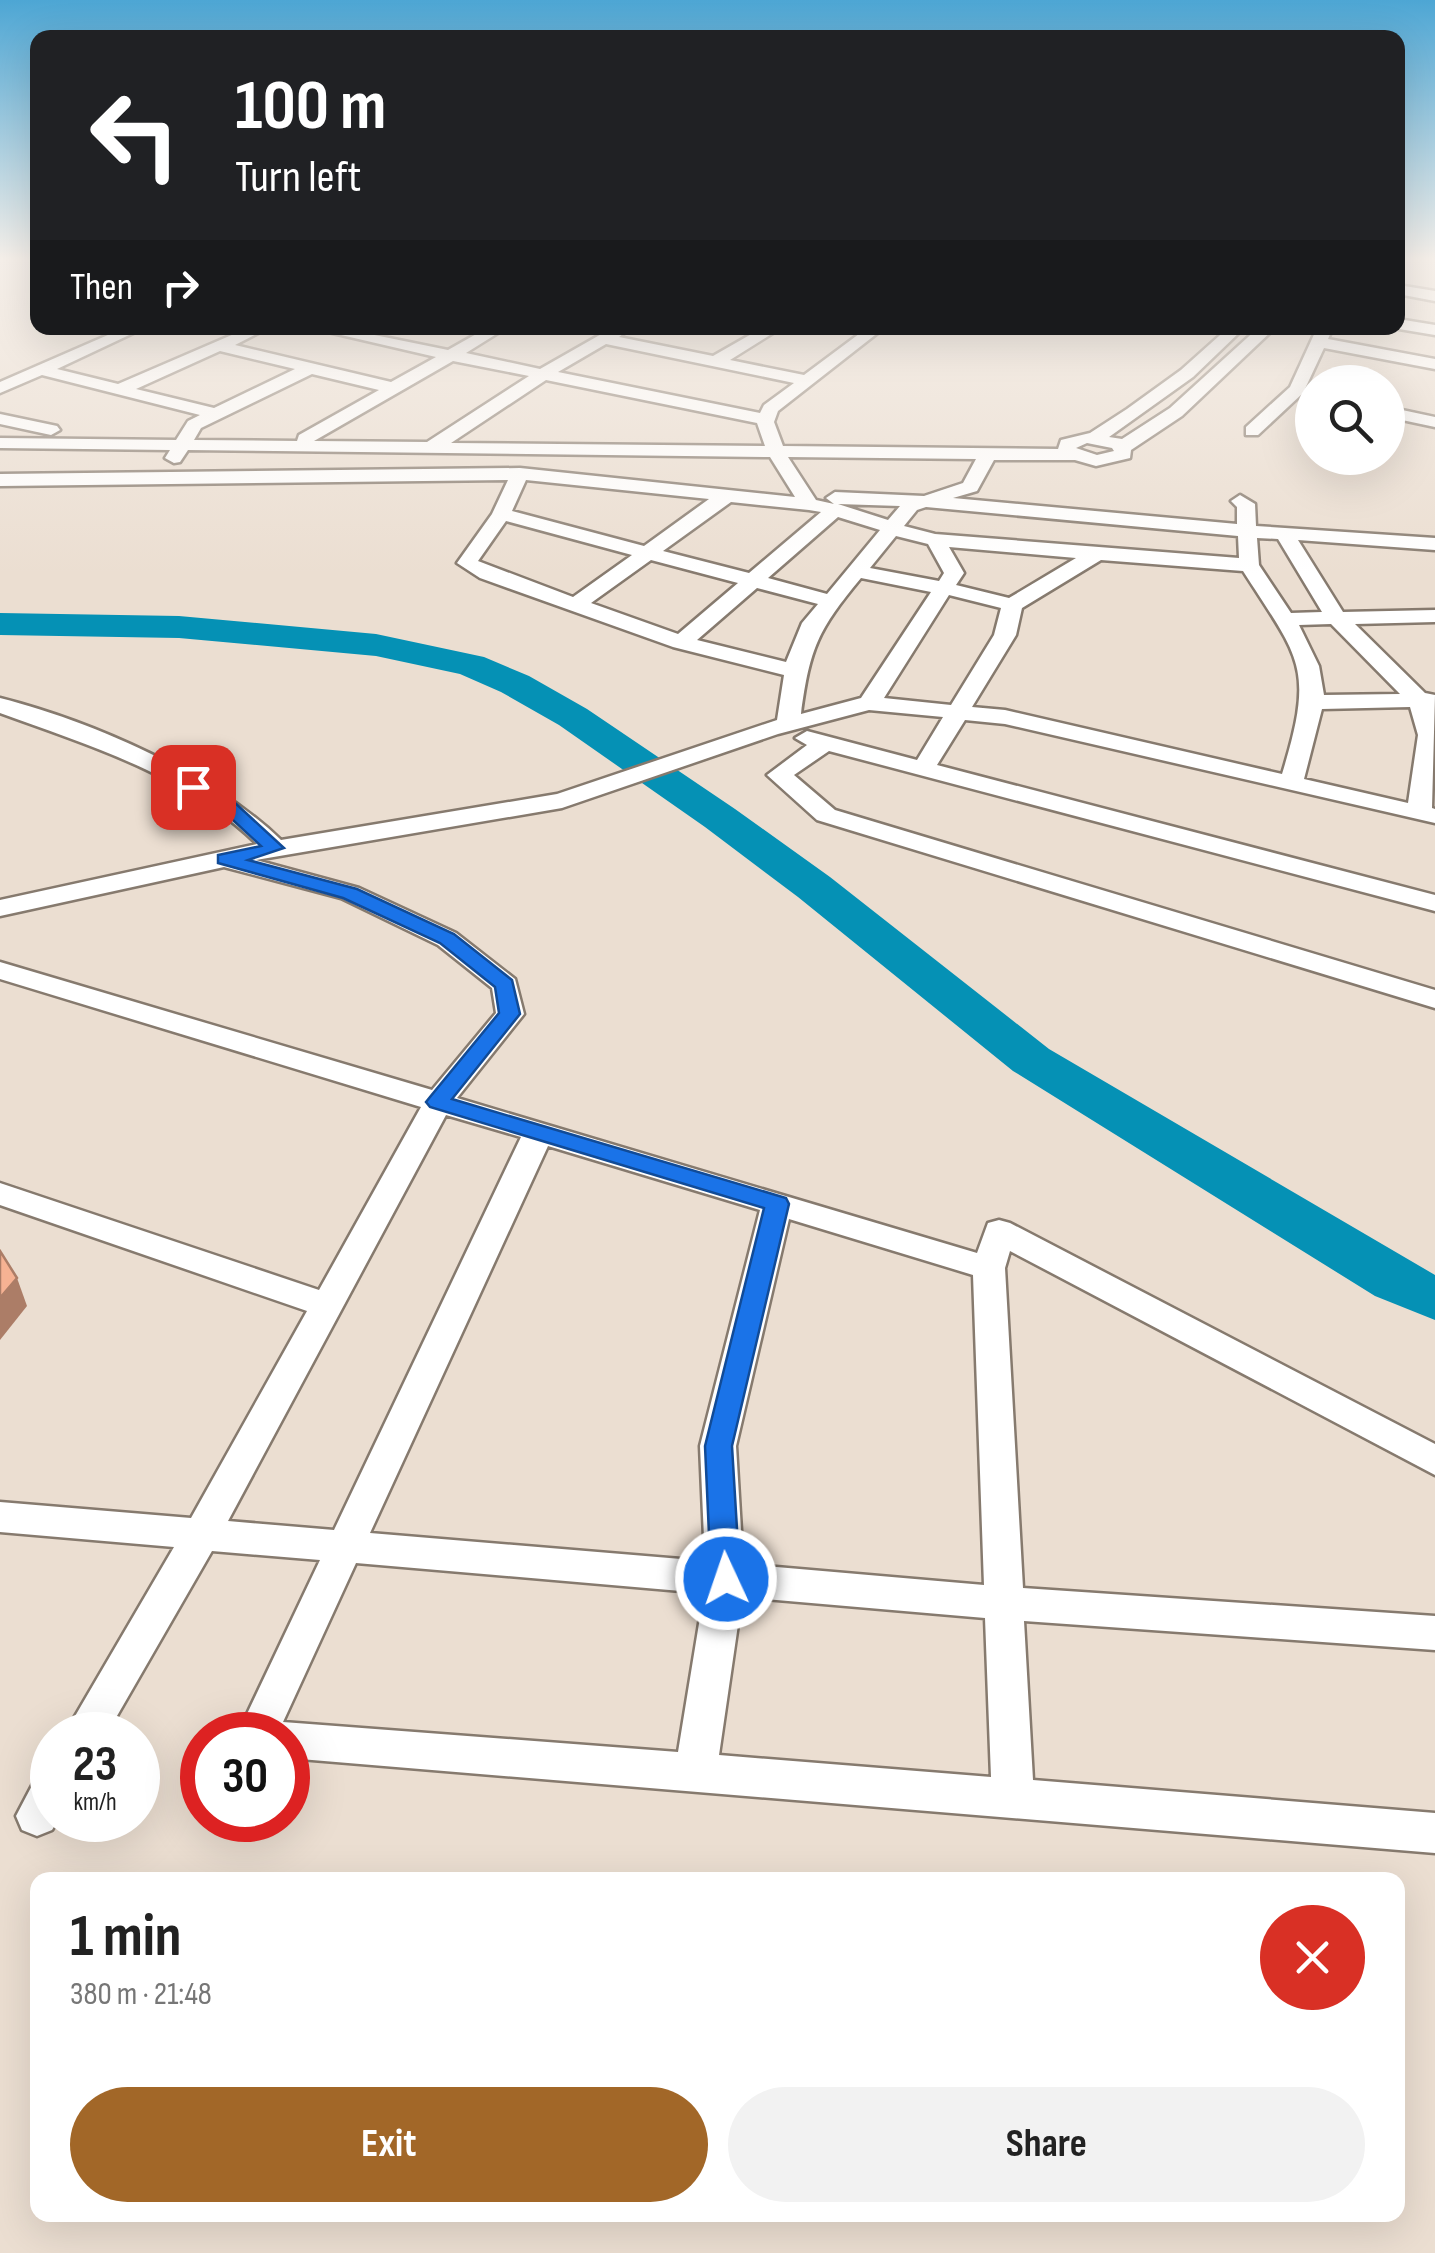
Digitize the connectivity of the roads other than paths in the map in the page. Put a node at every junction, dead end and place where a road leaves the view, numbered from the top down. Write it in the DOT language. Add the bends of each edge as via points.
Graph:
graph roads {
  1 [pos="54,364"];
  2 [pos="177,364"];
  3 [pos="294,364"];
  4 [pos="432,364"];
  5 [pos="496,364"];
  6 [pos="560,364"];
  7 [pos="727,364"];
  8 [pos="831,364"];
  9 [pos="1199,364"];
  10 [pos="1228,364"];
  11 [pos="1307,364"];
  12 [pos="310,368"];
  13 [pos="41,370"];
  14 [pos="543,374"];
  15 [pos="810,381"];
  16 [pos="0,388"];
  17 [pos="124,388"];
  18 [pos="394,388"];
  19 [pos="1292,394"];
  20 [pos="1295,395"];
  21 [pos="212,413"];
  22 [pos="1405,416"];
  23 [pos="0,419"];
  24 [pos="766,420"];
  25 [pos="1435,422"];
  26 [pos="1252,431"];
  27 [pos="0,434"];
  28 [pos="79,436"];
  29 [pos="1095,438"];
  30 [pos="305,439"];
  31 [pos="0,443"];
  32 [pos="183,443"];
  33 [pos="435,444"];
  34 [pos="775,447"];
  35 [pos="1124,447"];
  36 [pos="1069,451"];
  37 [pos="988,454"];
  38 [pos="520,474"];
  39 [pos="163,478"];
  40 [pos="1,480"];
  41 [pos="729,494"];
  42 [pos="921,500"];
  43 [pos="808,501"];
  44 [pos="1240,501"];
  45 [pos="836,509"];
  46 [pos="1043,512"];
  47 [pos="502,514"];
  48 [pos="891,528"];
  49 [pos="1247,530"];
  50 [pos="1284,533"];
  51 [pos="935,540"];
  52 [pos="1435,544"];
  53 [pos="1033,549"];
  54 [pos="651,552"];
  55 [pos="1097,554"];
  56 [pos="1249,565"];
  57 [pos="856,571"];
  58 [pos="752,581"];
  59 [pos="944,588"];
  60 [pos="831,601"];
  61 [pos="574,605"];
  62 [pos="1012,605"];
  63 [pos="1335,616"];
  64 [pos="1435,616"];
  65 [pos="1283,620"];
  66 [pos="681,642"];
  67 [pos="795,671"];
  68 [pos="1427,700"];
  69 [pos="1312,702"];
  70 [pos="869,703"];
  71 [pos="0,705"];
  72 [pos="956,710"];
  73 [pos="771,729"];
  74 [pos="1432,736"];
  75 [pos="825,743"];
  76 [pos="923,769"];
  77 [pos="1292,780"];
  78 [pos="1427,814"];
  79 [pos="274,848"];
  80 [pos="225,859"];
  81 [pos="1435,903"];
  82 [pos="0,908"];
  83 [pos="0,970"];
  84 [pos="1435,999"];
  85 [pos="438,1102"];
  86 [pos="539,1132"];
  87 [pos="0,1194"];
  88 [pos="777,1204"];
  89 [pos="990,1268"];
  90 [pos="327,1304"];
  91 [pos="1435,1462"];
  92 [pos="0,1517"];
  93 [pos="201,1535"];
  94 [pos="346,1546"];
  95 [pos="726,1579"];
  96 [pos="1004,1602"];
  97 [pos="1435,1633"];
  98 [pos="97,1712"];
  99 [pos="268,1712"];
  100 [pos="310,1741"];
  101 [pos="696,1772"];
  102 [pos="1013,1798"];
  103 [pos="1435,1833"];
  1 -- 13 [label="street"];
  2 -- 17 [label="street"];
  3 -- 12 [label="street"];
  4 -- 18 [label="street"];
  5 -- 14 [label="street"];
  6 -- 14 [label="street"];
  7 -- 15 [label="street"];
  8 -- 15 [label="street"];
  9 -- 29 [label="street"];
  10 -- 35 [label="street" via="1176,412"];
  11 -- 19 [label="street"];
  12 -- 18 [label="street"];
  12 -- 21 [label="street"];
  13 -- 16 [label="street"];
  13 -- 17 [label="street"];
  14 -- 24 [label="street"];
  14 -- 33 [label="street"];
  15 -- 24 [label="street"];
  17 -- 21 [label="street"];
  18 -- 30 [label="street"];
  19 -- 20 [label="street"];
  19 -- 26 [label="street"];
  21 -- 32 [label="street"];
  22 -- 25 [label="street"];
  23 -- 28 [label="street"];
  24 -- 34 [label="street"];
  27 -- 28 [label="street"];
  28 -- 32 [label="street"];
  29 -- 35 [label="street"];
  29 -- 36 [label="street" via="1078,439"];
  30 -- 32 [label="street"];
  30 -- 33 [label="street"];
  31 -- 32 [label="street"];
  32 -- 33 [label="street"];
  32 -- 39 [label="street"];
  33 -- 34 [label="street"];
  34 -- 36 [label="street"];
  34 -- 37 [label="street"];
  34 -- 43 [label="street"];
  35 -- 36 [label="street" via="1120,458 1105,461"];
  36 -- 37 [label="street"];
  37 -- 42 [label="street" via="970,487"];
  38 -- 39 [label="street"];
  38 -- 41 [label="street"];
  38 -- 47 [label="street"];
  39 -- 40 [label="street"];
  41 -- 43 [label="street"];
  41 -- 54 [label="street"];
  42 -- 43 [label="street"];
  42 -- 46 [label="street"];
  42 -- 48 [label="street"];
  43 -- 45 [label="street"];
  44 -- 49 [label="street" via="1246,504"];
  45 -- 48 [label="street"];
  45 -- 58 [label="street"];
  46 -- 49 [label="street"];
  46 -- 53 [label="street"];
  47 -- 54 [label="street"];
  47 -- 61 [label="street" via="468,562"];
  48 -- 51 [label="street"];
  48 -- 57 [label="street"];
  49 -- 50 [label="street"];
  49 -- 56 [label="street"];
  50 -- 52 [label="street"];
  50 -- 63 [label="street"];
  51 -- 53 [label="street"];
  51 -- 59 [label="street" via="954,572"];
  53 -- 55 [label="street"];
  54 -- 58 [label="street"];
  54 -- 61 [label="street"];
  55 -- 56 [label="street"];
  55 -- 62 [label="street"];
  56 -- 65 [label="street"];
  57 -- 59 [label="street"];
  57 -- 60 [label="street"];
  58 -- 60 [label="street"];
  58 -- 66 [label="street"];
  59 -- 62 [label="street"];
  59 -- 70 [label="street"];
  60 -- 67 [label="street" via="812,624"];
  61 -- 66 [label="street"];
  62 -- 72 [label="street" via="1005,635"];
  63 -- 64 [label="street"];
  63 -- 65 [label="street"];
  63 -- 68 [label="street"];
  65 -- 69 [label="street" via="1312,679"];
  66 -- 67 [label="street"];
  67 -- 73 [label="street"];
  68 -- 69 [label="street"];
  68 -- 74 [label="street"];
  69 -- 77 [label="street"];
  70 -- 72 [label="street"];
  70 -- 73 [label="street"];
  71 -- 79 [label="street" via="124,753 227,804"];
  72 -- 76 [label="street"];
  72 -- 77 [label="street"];
  73 -- 75 [label="street"];
  73 -- 79 [label="street" via="562,801"];
  74 -- 78 [label="street"];
  75 -- 76 [label="street"];
  75 -- 84 [label="street" via="779,775 826,815"];
  76 -- 81 [label="street"];
  77 -- 78 [label="street"];
  79 -- 80 [label="street"];
  80 -- 82 [label="street"];
  80 -- 85 [label="street" via="350,894 447,939 505,985 510,1014"];
  83 -- 85 [label="street"];
  85 -- 86 [label="street"];
  85 -- 90 [label="street"];
  86 -- 88 [label="street"];
  86 -- 94 [label="street"];
  87 -- 90 [label="street"];
  88 -- 89 [label="street"];
  88 -- 95 [label="street" via="718,1446"];
  89 -- 91 [label="street" via="999,1232"];
  89 -- 96 [label="street"];
  90 -- 93 [label="street"];
  92 -- 93 [label="street"];
  93 -- 94 [label="street"];
  93 -- 98 [label="street"];
  94 -- 95 [label="street"];
  94 -- 99 [label="street"];
  95 -- 96 [label="street"];
  95 -- 101 [label="street"];
  96 -- 97 [label="street"];
  96 -- 102 [label="street"];
  100 -- 101 [label="street"];
  101 -- 102 [label="street"];
  102 -- 103 [label="street"];
}
